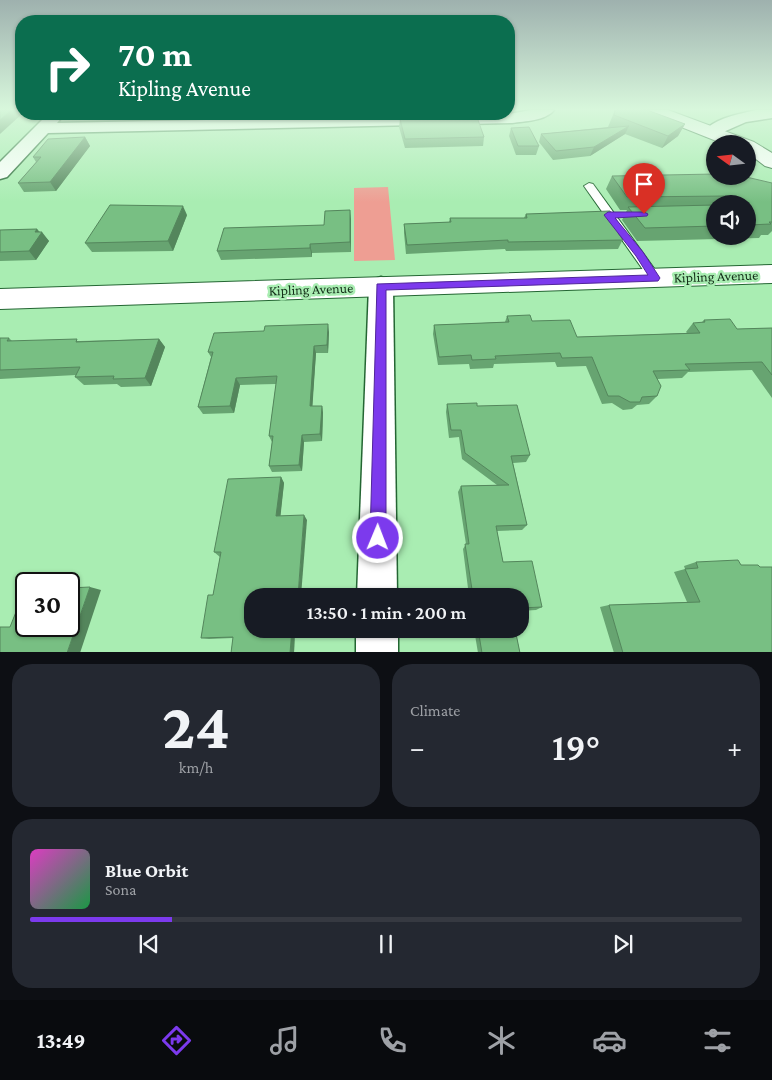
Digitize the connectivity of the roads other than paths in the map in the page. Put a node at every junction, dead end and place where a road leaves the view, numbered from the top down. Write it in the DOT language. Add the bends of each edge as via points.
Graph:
graph roads {
  1 [pos="31,140"];
  2 [pos="756,151"];
  3 [pos="772,162"];
  4 [pos="0,173"];
  5 [pos="589,186"];
  6 [pos="608,215"];
  7 [pos="628,215"];
  8 [pos="772,260"];
  9 [pos="772,274"];
  10 [pos="719,276"];
  11 [pos="655,278"];
  12 [pos="381,286"];
  13 [pos="0,299"];
  14 [pos="377,588"];
  15 [pos="377,638"];
  16 [pos="377,652"];
  1 -- 4 [label="street"];
  2 -- 3 [label="main road"];
  5 -- 6 [label="lane"];
  6 -- 7 [label="lane"];
  6 -- 11 [label="lane"];
  8 -- 10 [label="main road" via="762,266"];
  9 -- 10 [label="main road, Kipling Avenue"];
  10 -- 11 [label="main road, Kipling Avenue"];
  11 -- 12 [label="main road, Kipling Avenue"];
  12 -- 13 [label="main road, Kipling Avenue"];
  12 -- 14 [label="street"];
  15 -- 16 [label="street"];
}
